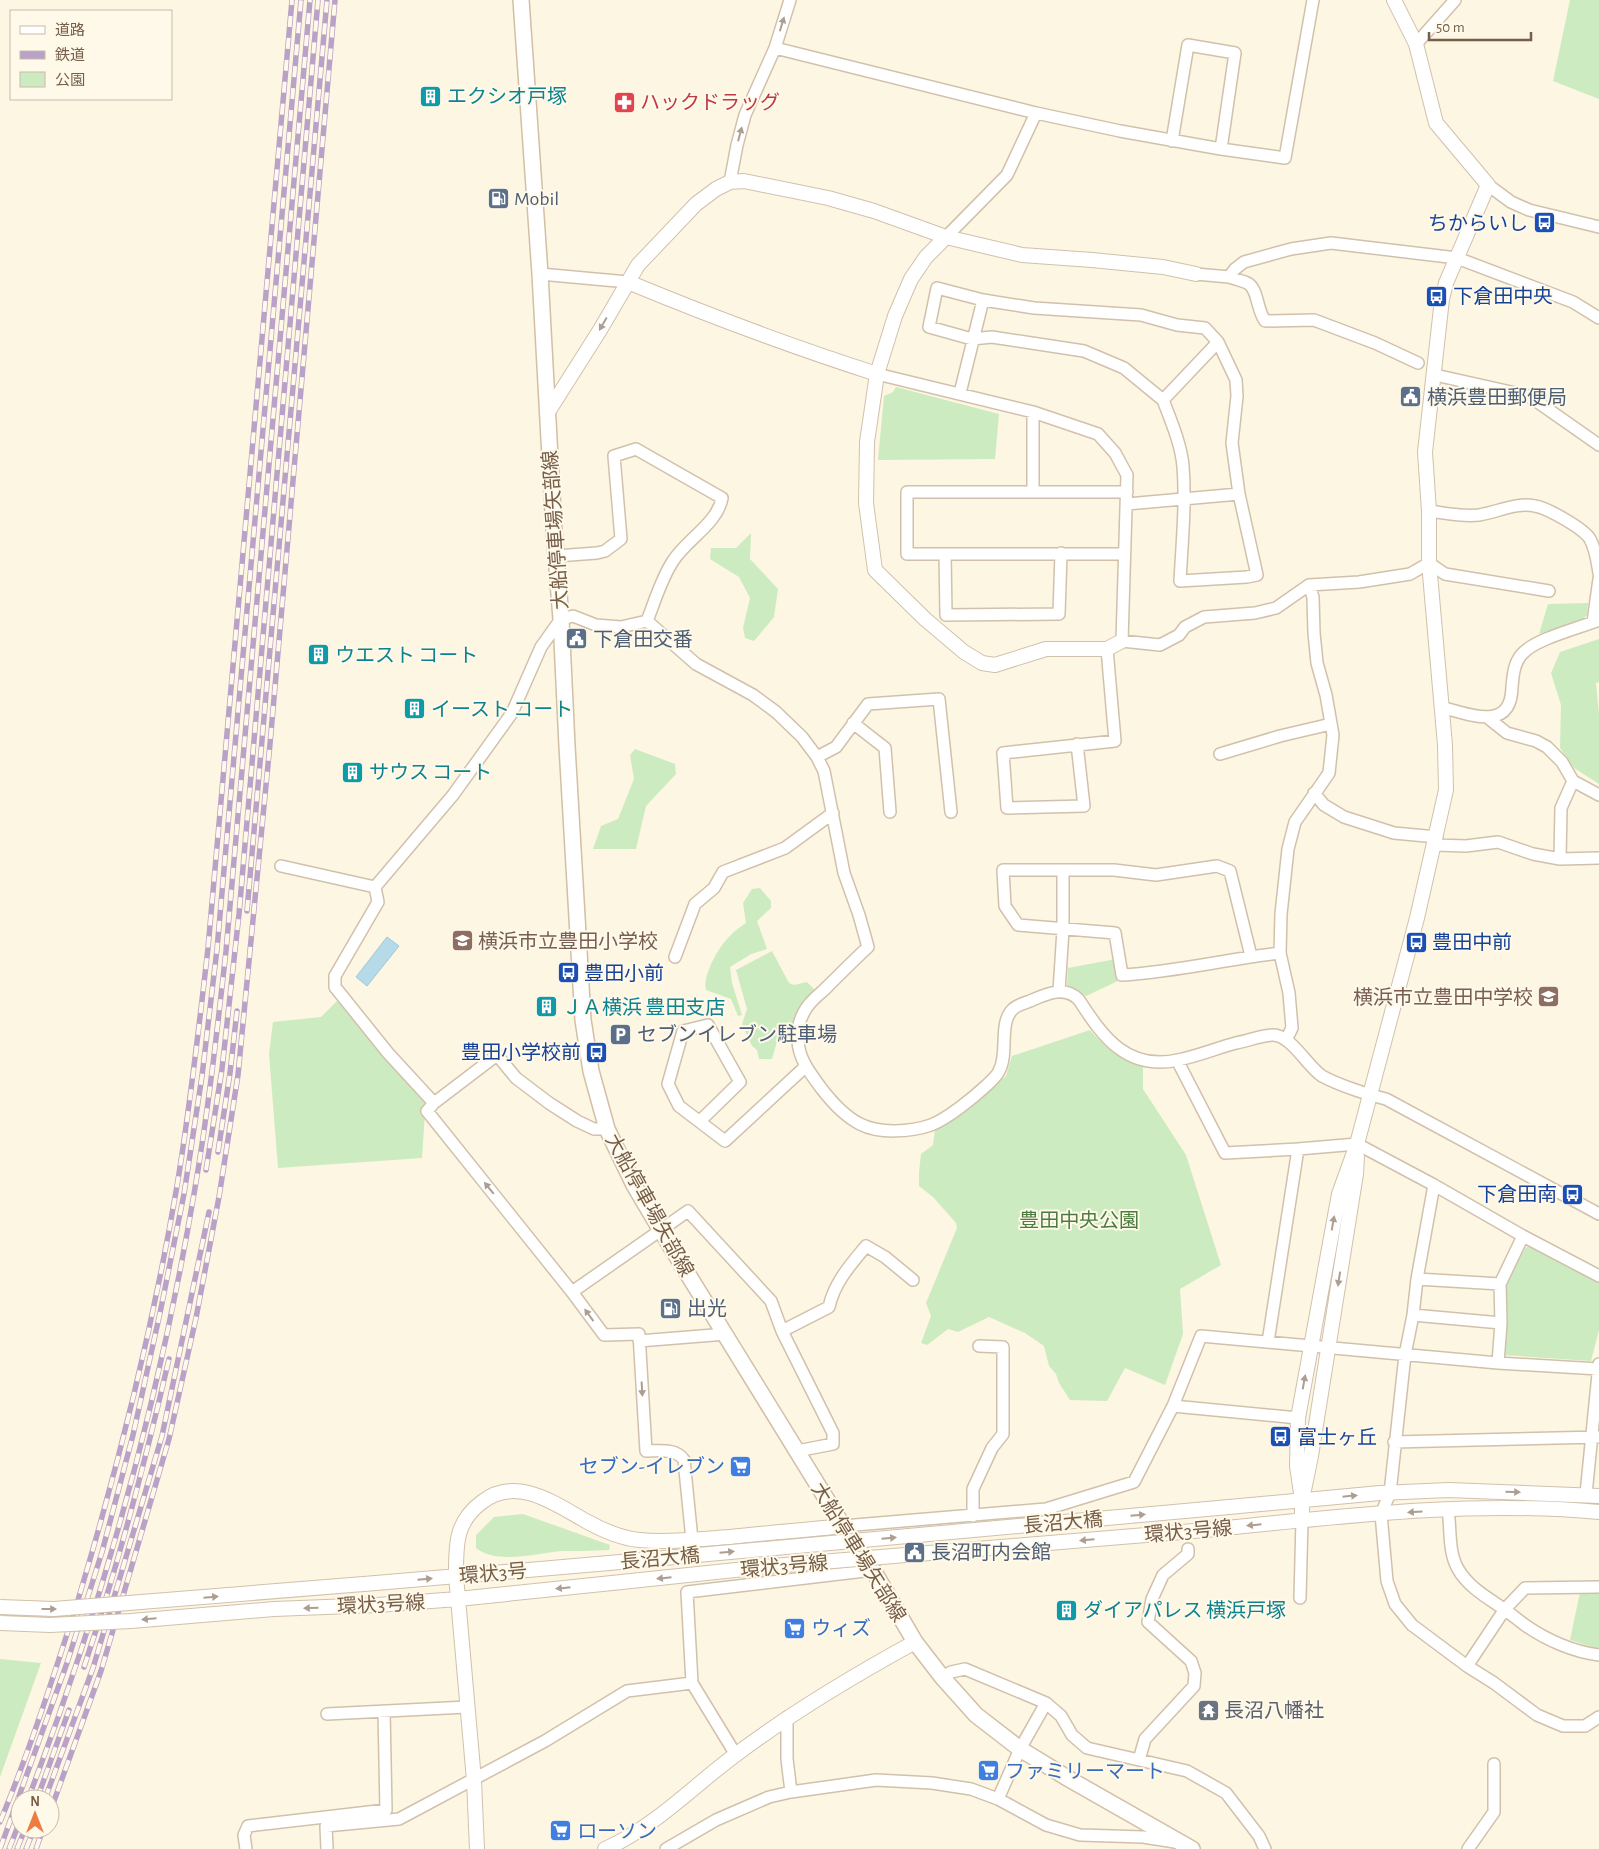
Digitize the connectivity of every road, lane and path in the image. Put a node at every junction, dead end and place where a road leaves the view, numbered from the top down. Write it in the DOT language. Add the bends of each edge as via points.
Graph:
graph roads {
  1 [pos="521,0"];
  2 [pos="790,0"];
  3 [pos="1313,0"];
  4 [pos="1394,0"];
  5 [pos="1455,0"];
  6 [pos="1416,44"];
  7 [pos="775,48"];
  8 [pos="1036,113"];
  9 [pos="1172,140"];
  10 [pos="1221,149"];
  11 [pos="730,182"];
  12 [pos="1488,185"];
  13 [pos="1599,227"];
  14 [pos="946,237"];
  15 [pos="1457,258"];
  16 [pos="540,274"];
  17 [pos="1196,274"];
  18 [pos="1229,277"];
  19 [pos="628,282"];
  20 [pos="983,300"];
  21 [pos="1599,318"];
  22 [pos="972,339"];
  23 [pos="1218,342"];
  24 [pos="1418,363"];
  25 [pos="877,374"];
  26 [pos="1435,375"];
  27 [pos="960,393"];
  28 [pos="1163,400"];
  29 [pos="548,412"];
  30 [pos="1034,412"];
  31 [pos="1599,445"];
  32 [pos="1033,491"];
  33 [pos="1239,494"];
  34 [pos="1127,498"];
  35 [pos="1184,500"];
  36 [pos="1429,511"];
  37 [pos="1061,553"];
  38 [pos="945,554"];
  39 [pos="1124,554"];
  40 [pos="556,556"];
  41 [pos="1429,563"];
  42 [pos="1599,573"];
  43 [pos="1599,579"];
  44 [pos="1310,585"];
  45 [pos="1550,591"];
  46 [pos="562,619"];
  47 [pos="647,621"];
  48 [pos="1596,621"];
  49 [pos="1122,641"];
  50 [pos="1107,649"];
  51 [pos="1441,707"];
  52 [pos="1488,718"];
  53 [pos="854,724"];
  54 [pos="1331,724"];
  55 [pos="1077,744"];
  56 [pos="1220,754"];
  57 [pos="817,757"];
  58 [pos="1573,781"];
  59 [pos="1314,793"];
  60 [pos="1599,795"];
  61 [pos="890,812"];
  62 [pos="950,812"];
  63 [pos="833,813"];
  64 [pos="1436,841"];
  65 [pos="1599,858"];
  66 [pos="1560,859"];
  67 [pos="281,866"];
  68 [pos="1063,870"];
  69 [pos="375,887"];
  70 [pos="1063,930"];
  71 [pos="1280,953"];
  72 [pos="1252,956"];
  73 [pos="675,957"];
  74 [pos="1059,991"];
  75 [pos="1286,1040"];
  76 [pos="1177,1060"];
  77 [pos="805,1067"];
  78 [pos="1370,1095"];
  79 [pos="434,1103"];
  80 [pos="700,1122"];
  81 [pos="606,1129"];
  82 [pos="1357,1144"];
  83 [pos="1298,1149"];
  84 [pos="1434,1185"];
  85 [pos="1599,1214"];
  86 [pos="660,1229"];
  87 [pos="1523,1236"];
  88 [pos="1599,1276"];
  89 [pos="1417,1279"];
  90 [pos="913,1280"];
  91 [pos="1500,1284"];
  92 [pos="572,1292"];
  93 [pos="1413,1315"];
  94 [pos="1501,1323"];
  95 [pos="782,1331"];
  96 [pos="726,1334"];
  97 [pos="639,1341"];
  98 [pos="1268,1342"];
  99 [pos="979,1346"];
  100 [pos="1311,1346"];
  101 [pos="1328,1348"];
  102 [pos="1405,1355"];
  103 [pos="1498,1363"];
  104 [pos="1598,1367"];
  105 [pos="1173,1406"];
  106 [pos="1298,1418"];
  107 [pos="1596,1436"];
  108 [pos="1394,1442"];
  109 [pos="797,1451"];
  110 [pos="1390,1493"];
  111 [pos="1592,1495"];
  112 [pos="1302,1500"];
  113 [pos="1218,1508"];
  114 [pos="1448,1510"];
  115 [pos="1599,1512"];
  116 [pos="1381,1514"];
  117 [pos="973,1516"];
  118 [pos="1302,1520"];
  119 [pos="843,1526"];
  120 [pos="692,1540"];
  121 [pos="1188,1549"];
  122 [pos="609,1563"];
  123 [pos="873,1570"];
  124 [pos="456,1576"];
  125 [pos="376,1583"];
  126 [pos="1599,1587"];
  127 [pos="1300,1598"];
  128 [pos="458,1599"];
  129 [pos="0,1607"];
  130 [pos="1505,1609"];
  131 [pos="0,1624"];
  132 [pos="915,1642"];
  133 [pos="1599,1655"];
  134 [pos="1467,1666"];
  135 [pos="942,1677"];
  136 [pos="692,1684"];
  137 [pos="1046,1703"];
  138 [pos="467,1707"];
  139 [pos="384,1712"];
  140 [pos="327,1714"];
  141 [pos="787,1717"];
  142 [pos="1599,1717"];
  143 [pos="1020,1749"];
  144 [pos="736,1755"];
  145 [pos="1139,1760"];
  146 [pos="1494,1764"];
  147 [pos="474,1780"];
  148 [pos="791,1792"];
  149 [pos="998,1799"];
  150 [pos="1187,1846"];
  151 [pos="246,1849"];
  152 [pos="327,1849"];
  153 [pos="477,1849"];
  154 [pos="605,1849"];
  155 [pos="666,1849"];
  156 [pos="1265,1849"];
  157 [pos="1468,1849"];
  1 -- 16 [label="main road, 大船停車場矢部線"];
  7 -- 2 [label="street, one-way"];
  3 -- 10 [label="street" via="1285,158"];
  4 -- 6 [label="street"];
  5 -- 6 [label="street"];
  6 -- 12 [label="street" via="1436,123"];
  7 -- 8 [label="street"];
  11 -- 7 [label="street, one-way" via="745,115"];
  8 -- 9 [label="street"];
  8 -- 14 [label="street" via="1007,175"];
  9 -- 10 [label="street"];
  9 -- 10 [label="street" via="1188,45 1234,53"];
  11 -- 14 [label="street" via="744,181 828,198"];
  11 -- 19 [label="street" via="696,204 638,265"];
  12 -- 13 [label="street" via="1529,210"];
  12 -- 15 [label="street"];
  14 -- 17 [label="street" via="1022,255 1119,262"];
  14 -- 25 [label="street" via="926,257 911,279 895,316"];
  15 -- 18 [label="street" via="1331,243 1291,249 1244,262"];
  15 -- 21 [label="street" via="1573,302"];
  15 -- 26 [label="street" via="1442,299"];
  16 -- 19 [label="street"];
  16 -- 29 [label="main road, 大船停車場矢部線"];
  17 -- 18 [label="street"];
  18 -- 24 [label="street" via="1249,284 1256,296 1259,314 1266,321 1314,320"];
  19 -- 25 [label="street" via="702,313"];
  19 -- 29 [label="street, one-way"];
  20 -- 22 [label="street"];
  20 -- 22 [label="street" via="937,288 929,327"];
  20 -- 23 [label="street" via="1034,308 1141,315 1177,325 1204,328"];
  22 -- 27 [label="street"];
  22 -- 28 [label="street" via="992,337 1084,352 1124,368"];
  23 -- 28 [label="street"];
  23 -- 33 [label="street" via="1236,380 1232,443"];
  25 -- 27 [label="street"];
  25 -- 50 [label="street" via="867,442 866,504 875,570 925,619 982,663 995,665 1046,649"];
  26 -- 31 [label="street" via="1529,396"];
  26 -- 36 [label="street" via="1425,452"];
  27 -- 30 [label="street"];
  28 -- 35 [label="street" via="1182,464"];
  29 -- 40 [label="main road, 大船停車場矢部線"];
  30 -- 32 [label="street"];
  30 -- 34 [label="street" via="1098,434 1115,453 1127,475"];
  32 -- 34 [label="street"];
  32 -- 38 [label="street" via="908,492 908,554"];
  33 -- 35 [label="street"];
  33 -- 35 [label="street" via="1257,575 1247,577 1180,581"];
  34 -- 35 [label="street"];
  34 -- 39 [label="street"];
  36 -- 41 [label="street"];
  36 -- 42 [label="street" via="1478,515 1515,506 1536,506 1574,525 1589,538"];
  37 -- 38 [label="street"];
  37 -- 38 [label="street" via="1059,614 946,615"];
  37 -- 39 [label="street"];
  39 -- 49 [label="street"];
  40 -- 46 [label="main road, 大船停車場矢部線"];
  40 -- 47 [label="street" via="605,551 621,539 614,456 636,449 722,498 721,507 674,558"];
  41 -- 44 [label="street" via="1410,574"];
  41 -- 45 [label="street" via="1446,574"];
  41 -- 51 [label="street"];
  43 -- 48 [label="street"];
  44 -- 49 [label="street" via="1276,608 1204,618 1185,626 1179,635 1160,645"];
  44 -- 54 [label="street" via="1318,663"];
  46 -- 47 [label="street" via="573,616 596,625 616,626"];
  46 -- 69 [label="street" via="541,647 512,714 453,795"];
  46 -- 81 [label="main road, 大船停車場矢部線" via="584,1020 591,1071"];
  47 -- 57 [label="street" via="696,664 776,712"];
  48 -- 52 [label="street" via="1546,640 1521,654 1514,669 1510,704 1498,715"];
  49 -- 50 [label="street"];
  50 -- 55 [label="street" via="1114,741"];
  51 -- 52 [label="street"];
  51 -- 64 [label="street" via="1446,790"];
  52 -- 58 [label="street" via="1507,733 1547,747 1562,762"];
  53 -- 57 [label="street" via="836,747"];
  53 -- 61 [label="street" via="885,748"];
  53 -- 62 [label="street" via="868,704 939,699"];
  54 -- 56 [label="street"];
  54 -- 59 [label="street" via="1329,773"];
  55 -- 55 [label="street" via="1004,753 1007,808 1084,806"];
  57 -- 63 [label="street" via="824,771"];
  58 -- 60 [label="street"];
  58 -- 66 [label="street" via="1561,808"];
  59 -- 64 [label="street" via="1324,805 1344,818"];
  59 -- 71 [label="street" via="1294,822 1288,849"];
  63 -- 73 [label="street" via="785,848 723,872 714,888 694,904"];
  63 -- 77 [label="street" via="844,873 868,947 804,1010 798,1046"];
  64 -- 66 [label="street" via="1466,846 1498,842"];
  64 -- 78 [label="street"];
  65 -- 66 [label="street"];
  67 -- 69 [label="street"];
  68 -- 70 [label="street"];
  68 -- 70 [label="street" via="1003,870 1005,906 1018,925"];
  68 -- 72 [label="street" via="1114,870 1156,875 1217,866 1230,871"];
  69 -- 79 [label="street" via="378,902 335,976 335,987 388,1053"];
  70 -- 72 [label="street" via="1116,933 1122,975 1155,973"];
  70 -- 74 [label="street"];
  71 -- 72 [label="street"];
  71 -- 75 [label="street" via="1289,993 1292,1028"];
  74 -- 76 [label="street" via="1074,995 1098,1029 1122,1051 1144,1060"];
  74 -- 77 [label="street" via="1042,995 1011,1011 1006,1021 1004,1056 999,1071 962,1106 932,1124 892,1130 858,1124 826,1094"];
  75 -- 76 [label="street" via="1274,1034"];
  75 -- 78 [label="street" via="1321,1075"];
  76 -- 83 [label="street" via="1225,1153"];
  77 -- 80 [label="street" via="725,1141"];
  78 -- 82 [label="street"];
  78 -- 85 [label="street" via="1386,1099"];
  79 -- 81 [label="street" via="497,1055 516,1078 556,1108 577,1122"];
  92 -- 79 [label="street, one-way" via="428,1110"];
  80 -- 80 [label="street" via="679,1106 668,1084 683,1031 708,1025 740,1082"];
  81 -- 86 [label="main road, 大船停車場矢部線"];
  82 -- 83 [label="street"];
  82 -- 84 [label="street"];
  100 -- 82 [label="street, one-way" via="1339,1194"];
  82 -- 101 [label="street, one-way" via="1356,1174"];
  83 -- 98 [label="street"];
  84 -- 87 [label="street"];
  84 -- 89 [label="street"];
  86 -- 92 [label="street"];
  86 -- 95 [label="street" via="688,1211 771,1301"];
  86 -- 96 [label="main road, 大船停車場矢部線"];
  87 -- 88 [label="street"];
  87 -- 91 [label="street"];
  89 -- 91 [label="street"];
  89 -- 93 [label="street"];
  90 -- 95 [label="street" via="866,1246 847,1269 831,1296 829,1307"];
  91 -- 94 [label="street"];
  97 -- 92 [label="street, one-way" via="639,1334 604,1335"];
  93 -- 94 [label="street"];
  93 -- 102 [label="street"];
  94 -- 103 [label="street"];
  95 -- 109 [label="street" via="833,1433 833,1444"];
  96 -- 97 [label="street"];
  96 -- 109 [label="main road, 大船停車場矢部線"];
  97 -- 120 [label="street, one-way" via="646,1451 672,1451 684,1460"];
  98 -- 100 [label="street"];
  98 -- 105 [label="street" via="1201,1336"];
  99 -- 117 [label="street" via="1002,1347 1004,1434 992,1448 973,1489"];
  100 -- 101 [label="street"];
  106 -- 100 [label="street, one-way"];
  101 -- 102 [label="street"];
  101 -- 112 [label="street"];
  102 -- 103 [label="street"];
  102 -- 108 [label="street"];
  103 -- 104 [label="street"];
  104 -- 107 [label="street"];
  105 -- 106 [label="street"];
  105 -- 117 [label="street" via="1134,1482 1046,1509"];
  106 -- 112 [label="street" via="1297,1466"];
  107 -- 108 [label="street"];
  107 -- 111 [label="street"];
  108 -- 110 [label="street"];
  109 -- 119 [label="main road, 大船停車場矢部線"];
  110 -- 111 [label="street, 環状3号線, one-way" via="1449,1490"];
  112 -- 110 [label="street, 環状3号線, one-way"];
  110 -- 116 [label="street"];
  112 -- 113 [label="street, 環状3号線"];
  112 -- 118 [label="street"];
  122 -- 113 [label="street, 長沼大橋, one-way, bridge"];
  114 -- 115 [label="street, 環状3号線"];
  114 -- 116 [label="street, 環状3号線, one-way"];
  114 -- 130 [label="street" via="1452,1557 1458,1570 1486,1598"];
  116 -- 118 [label="street, 環状3号線"];
  116 -- 134 [label="street" via="1387,1581 1395,1604 1412,1625"];
  117 -- 119 [label="street"];
  118 -- 127 [label="street"];
  118 -- 128 [label="street, 環状3号線, one-way, bridge" via="773,1566"];
  119 -- 120 [label="street"];
  119 -- 123 [label="main road, 大船停車場矢部線"];
  120 -- 124 [label="street" via="637,1540 587,1522 530,1492 505,1492 484,1500 465,1519 456,1543"];
  121 -- 145 [label="street" via="1188,1554 1163,1575 1152,1599 1148,1622 1191,1661 1195,1673 1194,1686 1145,1739"];
  122 -- 124 [label="street, 環状3号"];
  123 -- 132 [label="main road, 大船停車場矢部線"];
  123 -- 136 [label="street" via="687,1592"];
  125 -- 124 [label="street, 環状3号, one-way"];
  124 -- 128 [label="street"];
  129 -- 125 [label="street, 環状3号線, one-way, bridge" via="54,1609"];
  126 -- 130 [label="street" via="1525,1588"];
  128 -- 131 [label="street, 環状3号線, one-way, bridge" via="131,1621"];
  128 -- 138 [label="street"];
  130 -- 133 [label="street" via="1526,1626 1557,1643"];
  130 -- 134 [label="street"];
  132 -- 135 [label="main road, 大船停車場矢部線"];
  132 -- 141 [label="street"];
  134 -- 142 [label="street" via="1537,1715 1563,1726 1585,1726"];
  135 -- 137 [label="street" via="964,1669"];
  135 -- 143 [label="main road, 大船停車場矢部線" via="976,1715"];
  136 -- 144 [label="street"];
  136 -- 147 [label="street" via="627,1691"];
  137 -- 143 [label="street"];
  137 -- 145 [label="street" via="1087,1748"];
  138 -- 139 [label="street"];
  138 -- 147 [label="street"];
  139 -- 140 [label="street"];
  139 -- 151 [label="street" via="386,1810 248,1826 244,1836"];
  141 -- 144 [label="street"];
  141 -- 148 [label="street" via="786,1758"];
  143 -- 149 [label="street"];
  143 -- 150 [label="main road, 大船停車場矢部線"];
  144 -- 154 [label="street" via="636,1834"];
  145 -- 156 [label="street" via="1187,1771 1226,1793 1259,1836"];
  146 -- 157 [label="street" via="1494,1812"];
  147 -- 152 [label="street" via="399,1819 326,1826"];
  147 -- 153 [label="street"];
  148 -- 149 [label="street" via="876,1780 971,1789"];
  148 -- 155 [label="street" via="769,1797 716,1820"];
  149 -- 150 [label="street" via="1046,1826 1080,1835 1143,1837"];
}
